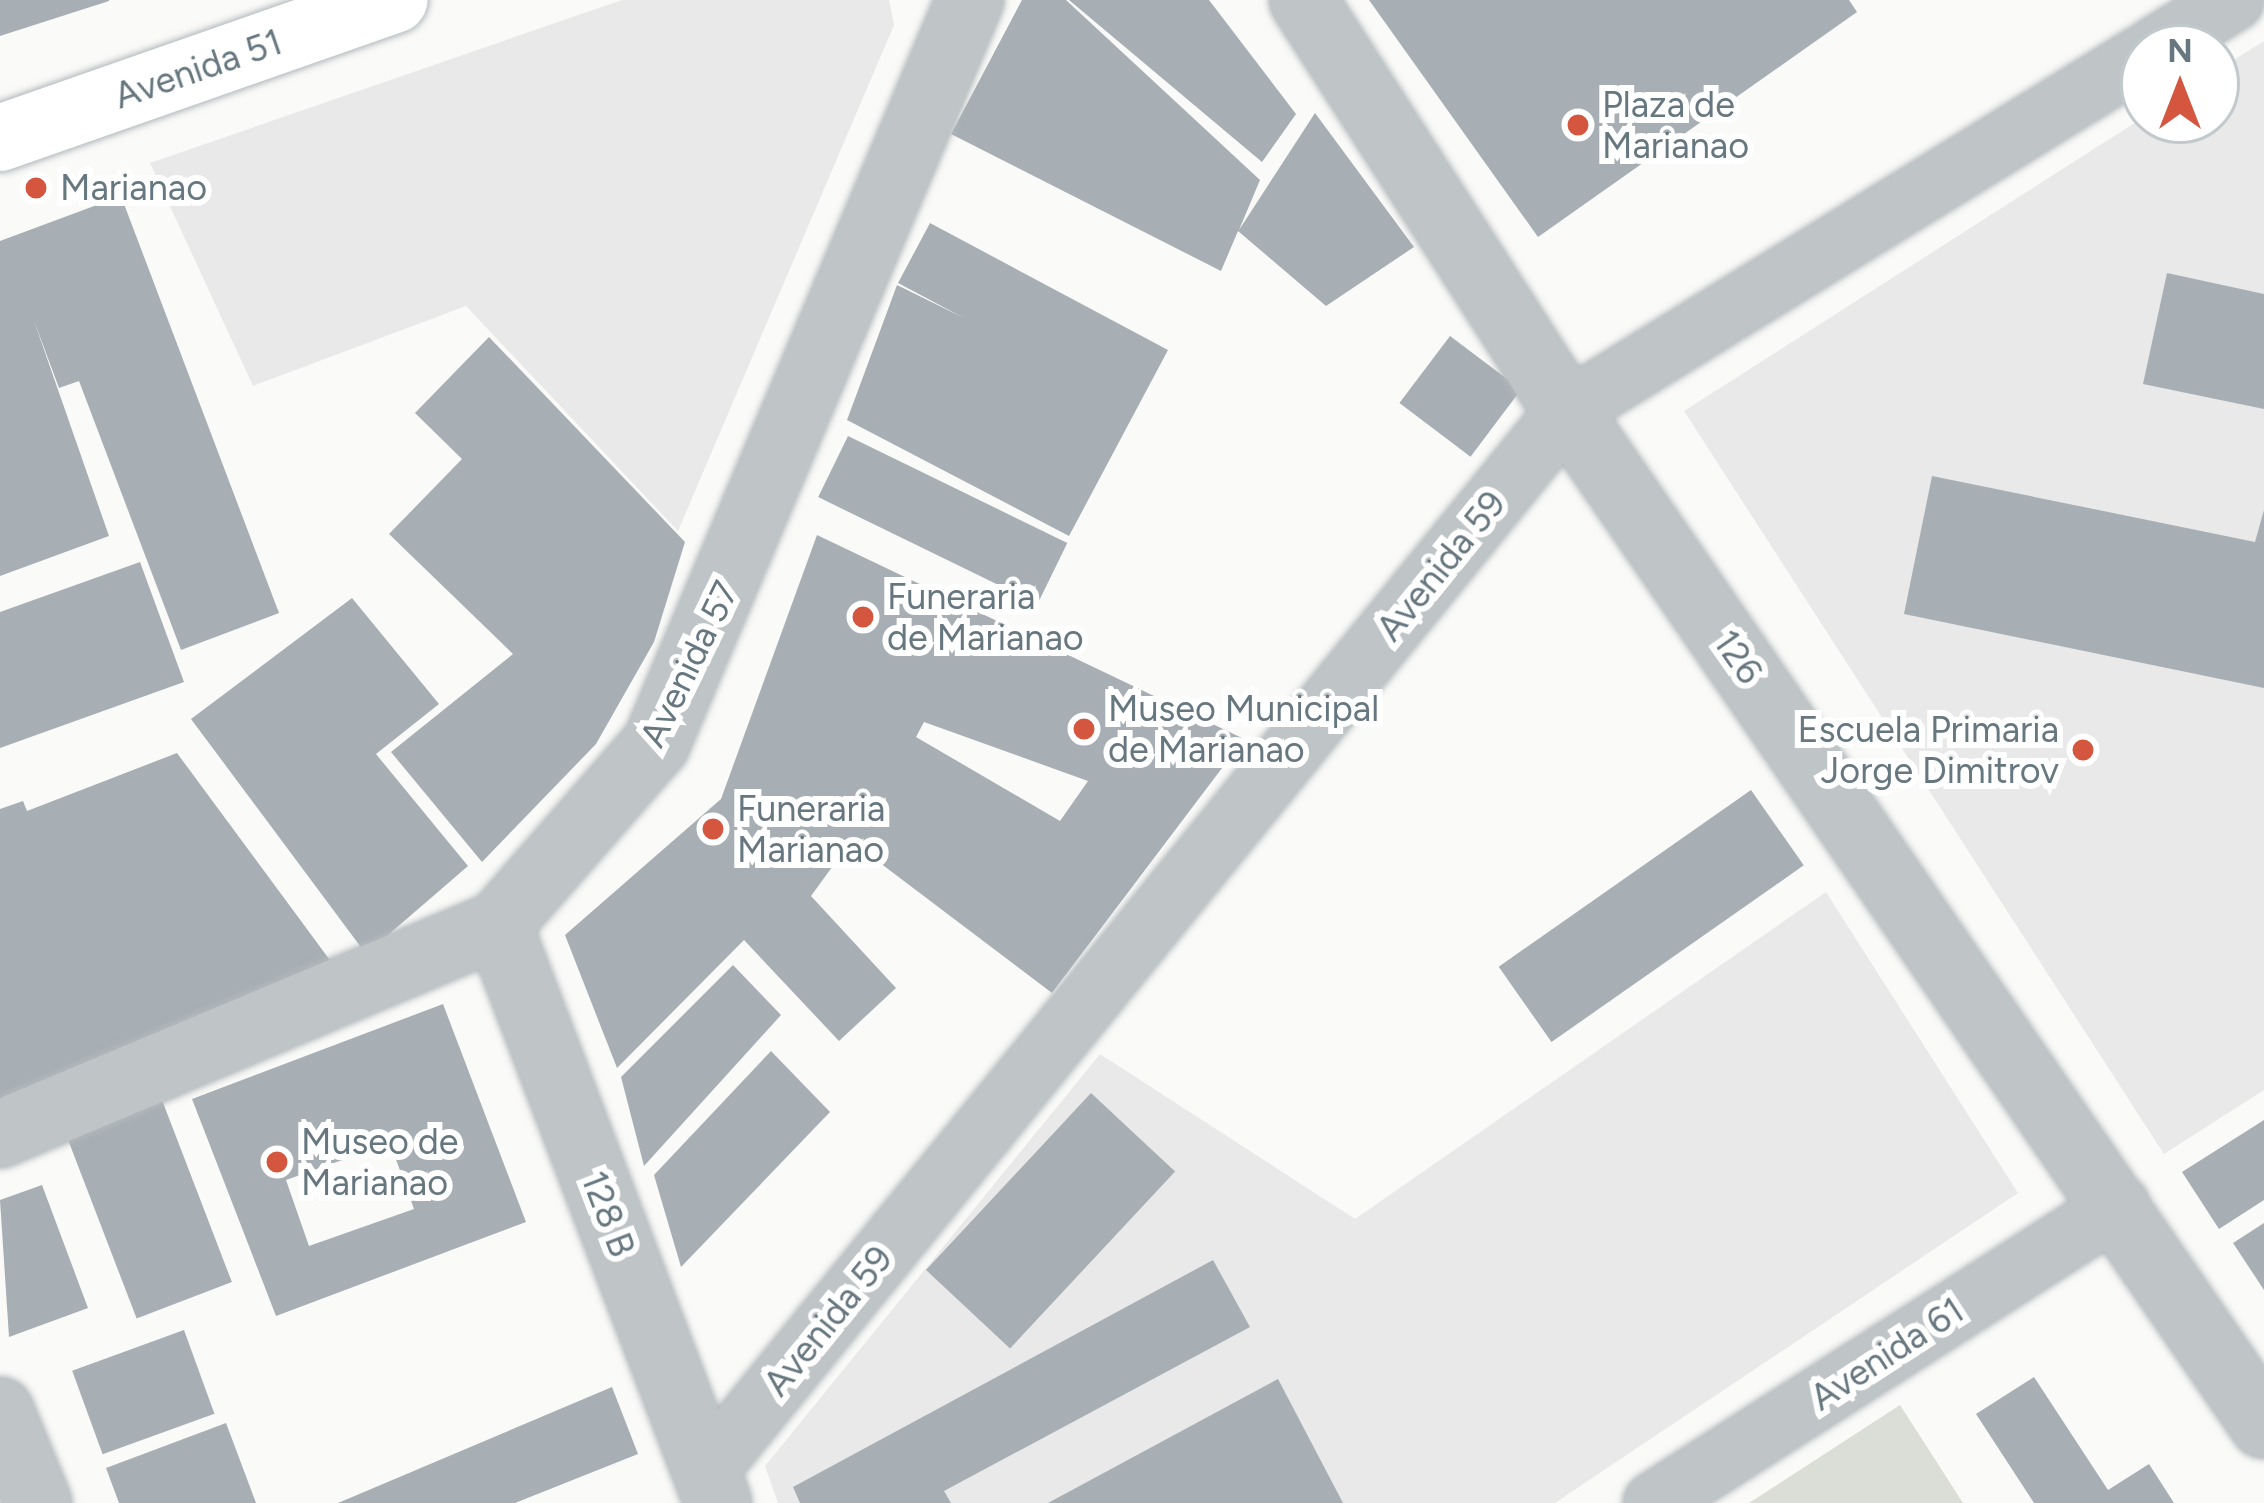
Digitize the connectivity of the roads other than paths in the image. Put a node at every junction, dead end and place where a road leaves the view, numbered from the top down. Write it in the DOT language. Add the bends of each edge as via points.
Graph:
graph roads {
  1 [pos="395,0"];
  2 [pos="970,0"];
  3 [pos="1304,0"];
  4 [pos="2233,0"];
  5 [pos="2194,24"];
  6 [pos="2120,70"];
  7 [pos="0,137"];
  8 [pos="1567,411"];
  9 [pos="498,925"];
  10 [pos="0,1134"];
  11 [pos="2120,1206"];
  12 [pos="0,1412"];
  13 [pos="2264,1425"];
  14 [pos="712,1488"];
  15 [pos="38,1503"];
  16 [pos="1654,1503"];
  1 -- 7 [label="main road, Avenida 51"];
  2 -- 9 [label="street, Avenida 57" via="656,744"];
  3 -- 8 [label="street, 126"];
  4 -- 5 [label="street"];
  6 -- 8 [label="street, Avenida 59"];
  8 -- 11 [label="street, 126"];
  8 -- 14 [label="street, Avenida 59"];
  9 -- 10 [label="street, Avenida 57"];
  9 -- 14 [label="street, 128 B"];
  11 -- 13 [label="street, 126"];
  11 -- 16 [label="street, Avenida 61"];
  12 -- 15 [label="street"];
}
